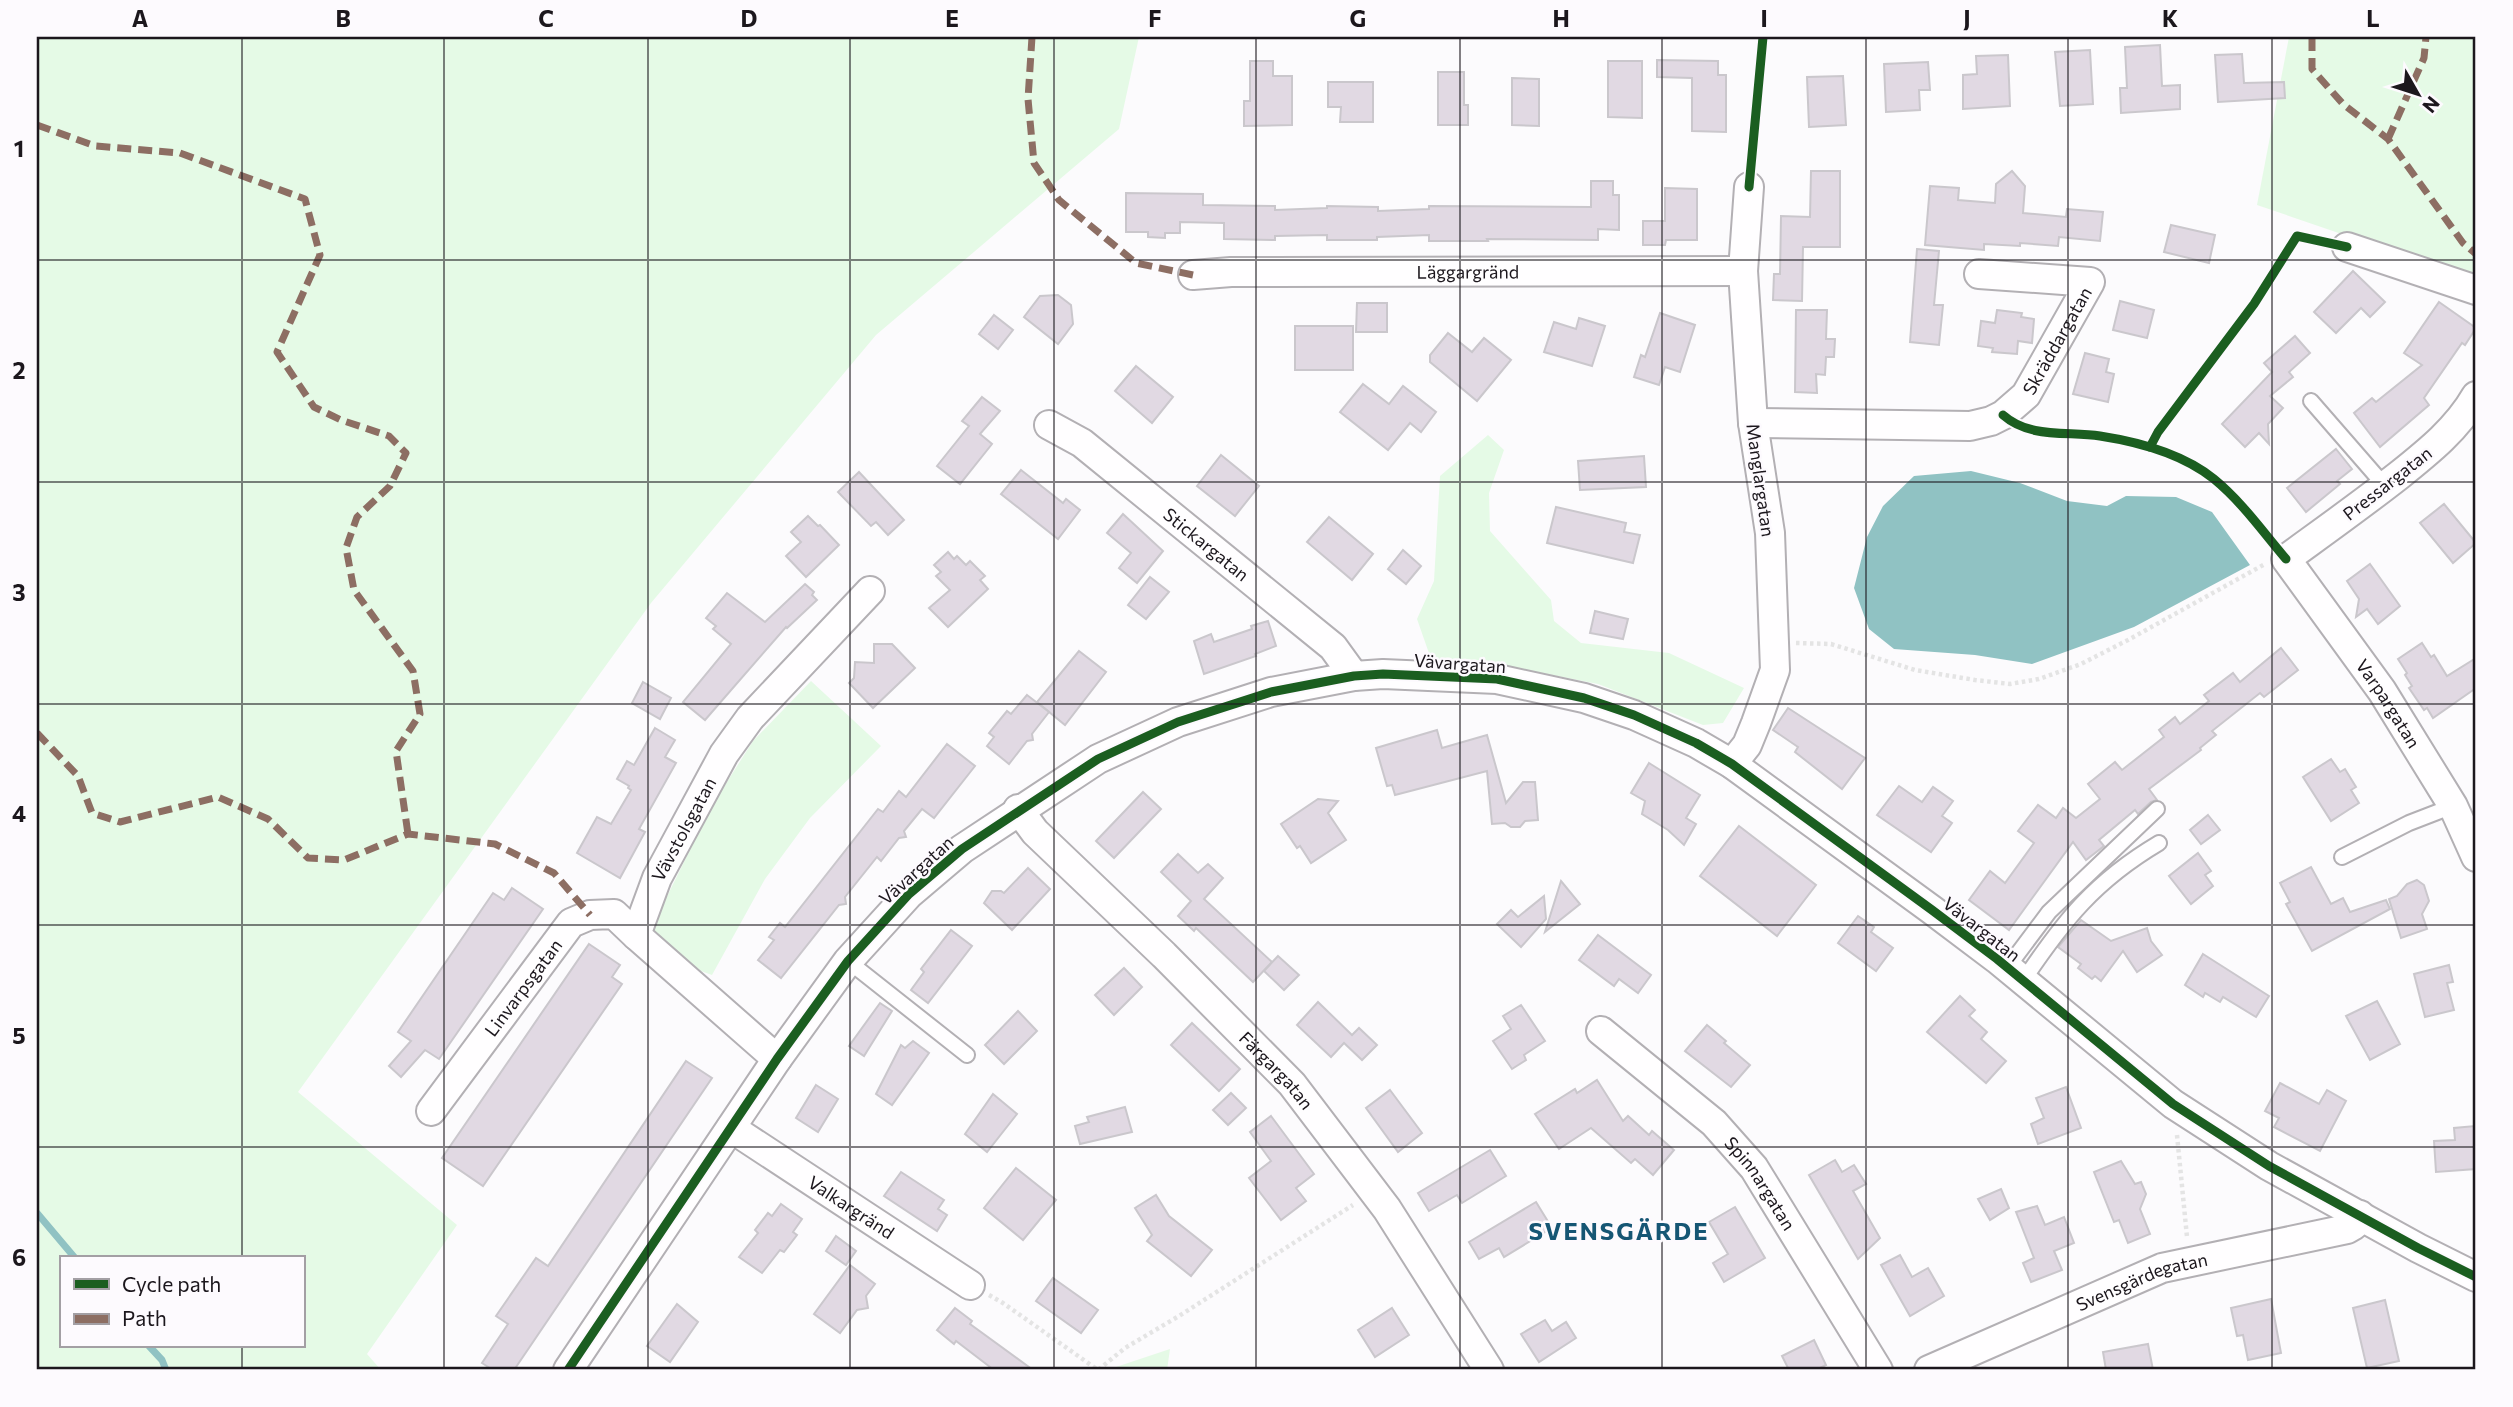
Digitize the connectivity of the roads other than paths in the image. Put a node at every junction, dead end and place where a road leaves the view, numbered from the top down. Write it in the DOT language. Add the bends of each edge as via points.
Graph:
graph roads {
  1 [pos="1749,187"];
  2 [pos="2347,247"];
  3 [pos="1743,271"];
  4 [pos="1979,274"];
  5 [pos="1193,275"];
  6 [pos="2476,290"];
  7 [pos="2476,396"];
  8 [pos="2311,401"];
  9 [pos="1752,423"];
  10 [pos="1049,425"];
  11 [pos="2385,486"];
  12 [pos="2286,559"];
  13 [pos="870,591"];
  14 [pos="1354,676"];
  15 [pos="1732,764"];
  16 [pos="2453,806"];
  17 [pos="1018,809"];
  18 [pos="2157,809"];
  19 [pos="2159,843"];
  20 [pos="2342,857"];
  21 [pos="2476,857"];
  22 [pos="636,935"];
  23 [pos="848,961"];
  24 [pos="2015,974"];
  25 [pos="1601,1031"];
  26 [pos="967,1055"];
  27 [pos="777,1059"];
  28 [pos="431,1111"];
  29 [pos="731,1128"];
  30 [pos="2360,1215"];
  31 [pos="2476,1277"];
  32 [pos="970,1285"];
  33 [pos="580,1366"];
  34 [pos="1489,1370"];
  35 [pos="1878,1370"];
  36 [pos="1929,1370"];
  1 -- 3 [label="street, Manglargatan"];
  2 -- 6 [label="street"];
  3 -- 5 [label="street, Läggargränd"];
  3 -- 9 [label="street, Manglargatan"];
  4 -- 9 [label="street, Skräddargatan" via="2090,282 2026,395 2003,415 1969,426"];
  7 -- 11 [label="street, Pressargatan" via="2448,433"];
  8 -- 11 [label="lane"];
  9 -- 15 [label="street, Manglargatan" via="1770,533 1775,670 1746,745"];
  10 -- 14 [label="street, Stickargatan" via="1083,443 1286,607 1333,647"];
  11 -- 12 [label="street, Pressargatan"];
  12 -- 16 [label="street, Varpargatan" via="2382,691"];
  13 -- 22 [label="street, Vävstolsgatan" via="750,718 724,754 657,877"];
  14 -- 15 [label="street, Vävargatan" via="1497,679 1584,698 1634,715"];
  14 -- 17 [label="street, Vävargatan" via="1271,692 1178,722 1098,759"];
  15 -- 24 [label="street, Vävargatan"];
  16 -- 20 [label="lane"];
  16 -- 21 [label="street, Varpargatan"];
  17 -- 23 [label="street, Vävargatan" via="909,894"];
  17 -- 34 [label="street, Färgargatan" via="1035,832 1292,1084 1387,1209"];
  18 -- 24 [label="lane" via="2049,912"];
  19 -- 24 [label="lane" via="2125,863 2083,901"];
  22 -- 27 [label="street"];
  22 -- 28 [label="street, Linvarpsgatan" via="614,914 590,915 571,923"];
  23 -- 26 [label="lane"];
  23 -- 27 [label="street, Vävargatan"];
  24 -- 30 [label="street, Vävargatan" via="2182,1110 2269,1166"];
  25 -- 35 [label="street, Spinnargatan" via="1714,1123 1755,1168"];
  27 -- 29 [label="street, Vävargatan"];
  29 -- 32 [label="street, Valkargränd"];
  29 -- 33 [label="street, Vävargatan"];
  30 -- 31 [label="street, Vävargatan"];
  30 -- 36 [label="street, Svensgärdegatan" via="2347,1229 2162,1268"];
}
